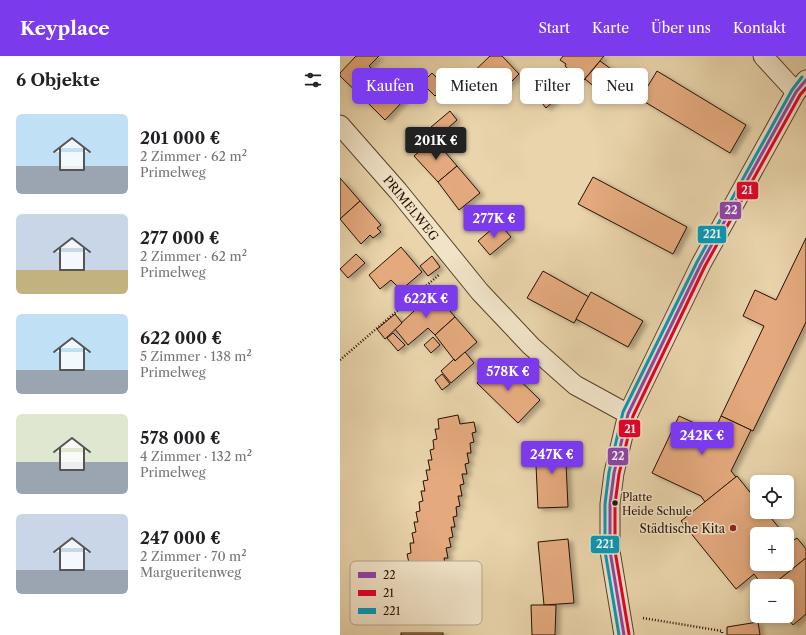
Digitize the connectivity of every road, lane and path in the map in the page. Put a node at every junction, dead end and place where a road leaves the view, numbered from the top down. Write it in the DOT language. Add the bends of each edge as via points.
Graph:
graph roads {
  1 [pos="763,56"];
  2 [pos="801,86"];
  3 [pos="340,125"];
  4 [pos="455,261"];
  5 [pos="340,360"];
  6 [pos="628,414"];
  7 [pos="621,615"];
  8 [pos="624,635"];
  9 [pos="722,635"];
  1 -- 2 [label="street"];
  2 -- 6 [label="street" via="701,264"];
  3 -- 4 [label="street, PRIMELWEG"];
  4 -- 5 [label="path"];
  4 -- 6 [label="street, PRIMELWEG" via="480,292 531,346 575,385"];
  6 -- 7 [label="street" via="614,473 610,504 610,551"];
  7 -- 8 [label="street"];
  7 -- 9 [label="path" via="722,631"];
}
